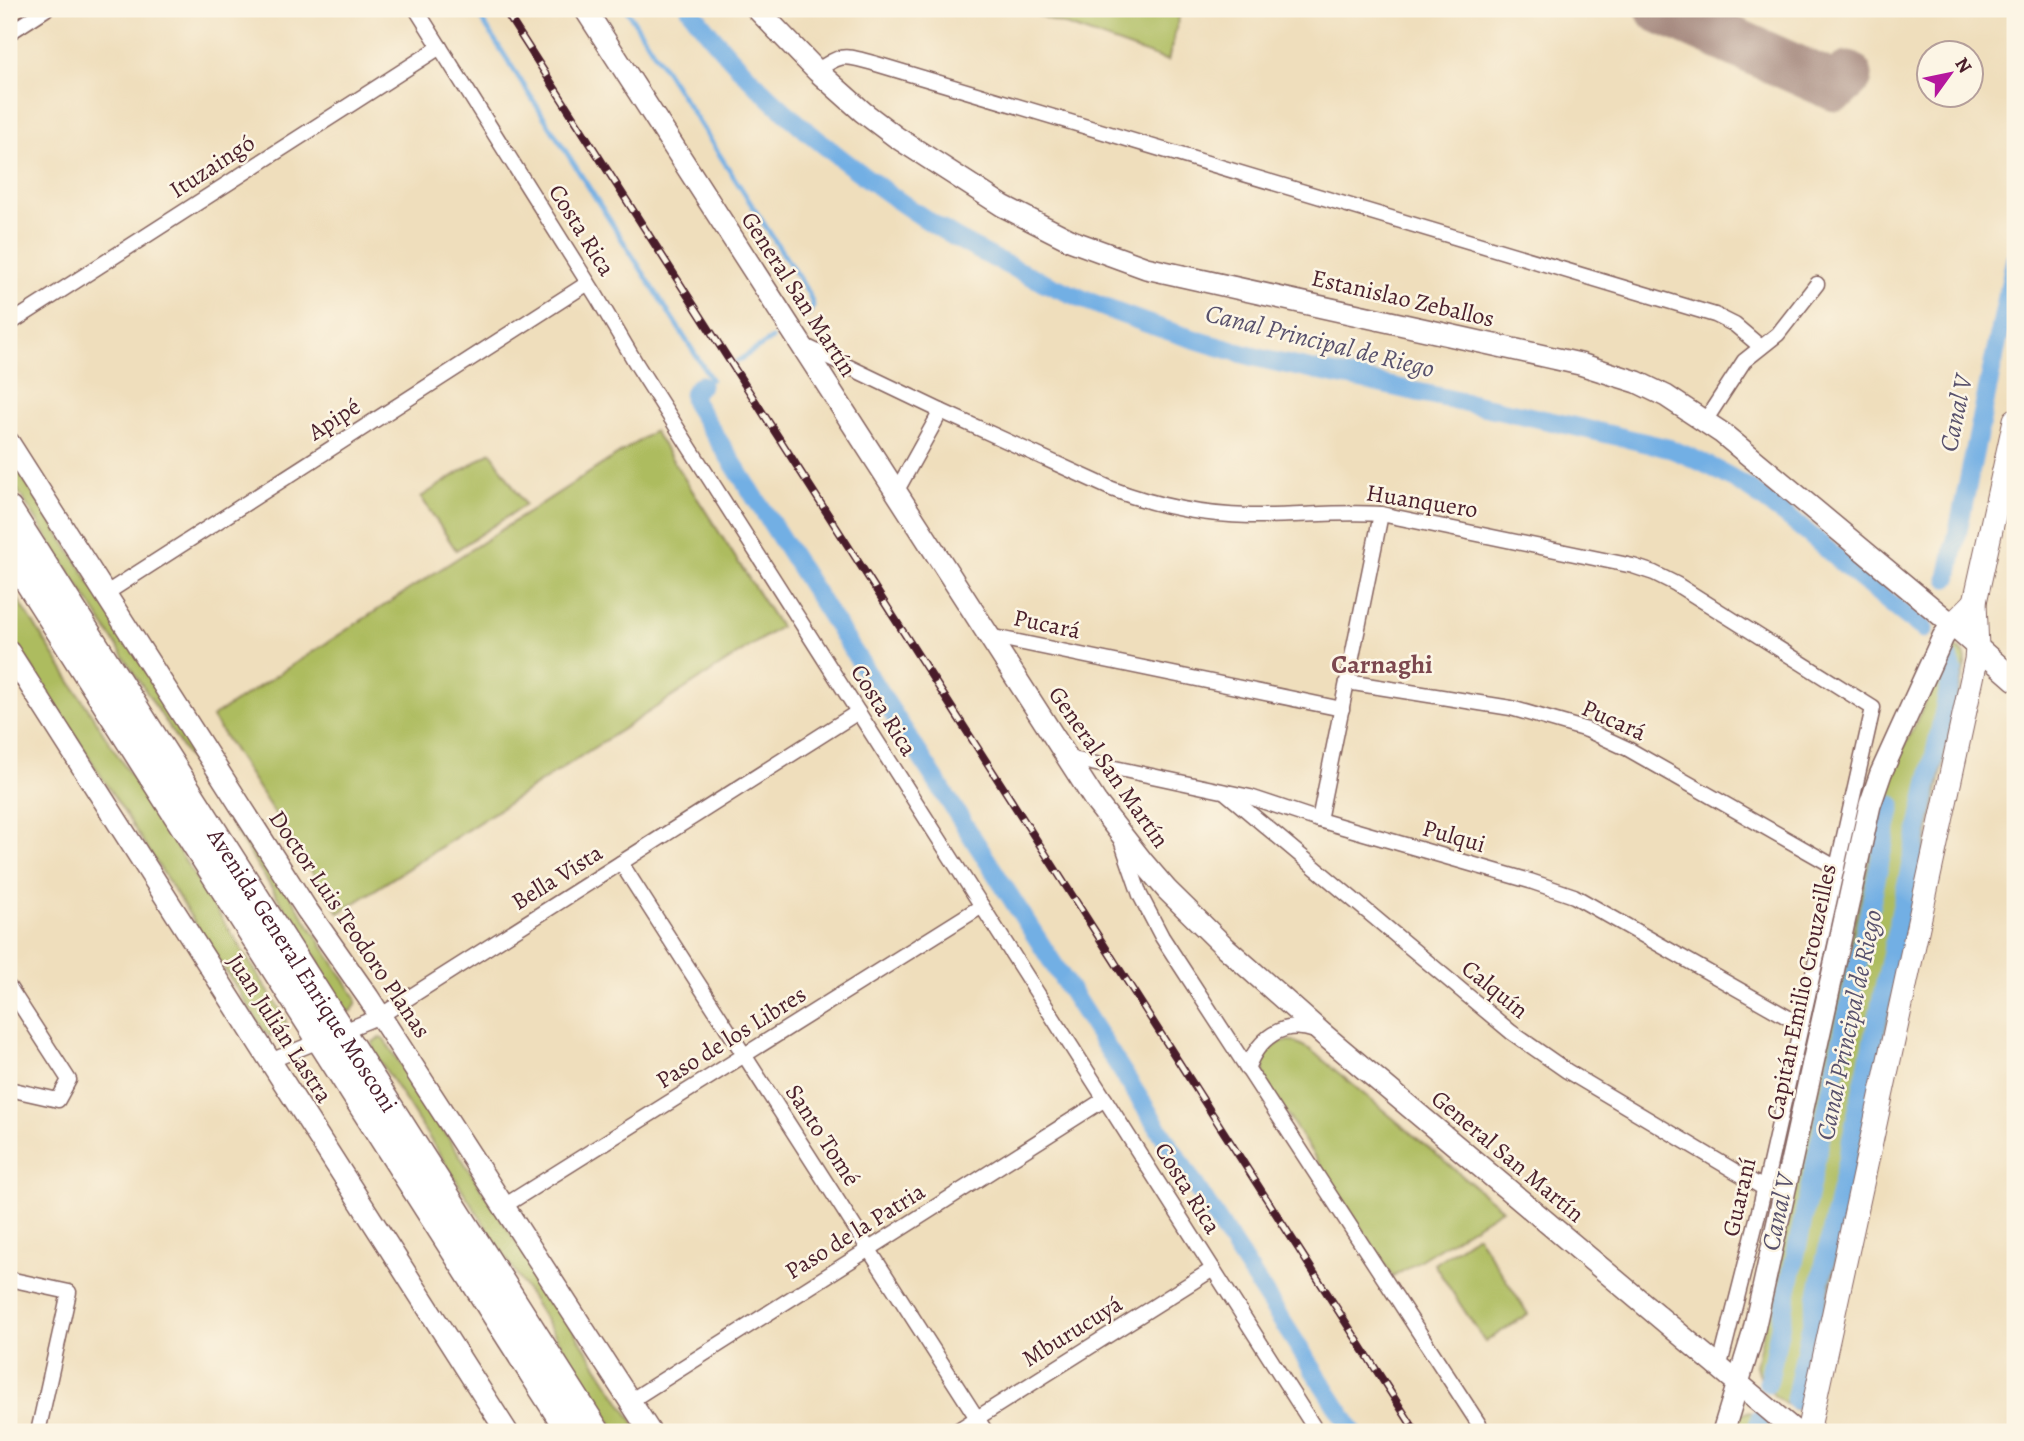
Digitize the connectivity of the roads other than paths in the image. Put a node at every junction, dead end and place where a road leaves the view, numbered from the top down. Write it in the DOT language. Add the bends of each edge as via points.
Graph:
graph roads {
  1 [pos="46,9"];
  2 [pos="416,9"];
  3 [pos="585,9"];
  4 [pos="757,9"];
  5 [pos="9,33"];
  6 [pos="440,47"];
  7 [pos="817,71"];
  8 [pos="588,283"];
  9 [pos="1817,284"];
  10 [pos="9,324"];
  11 [pos="800,343"];
  12 [pos="1761,347"];
  13 [pos="941,411"];
  14 [pos="2015,420"];
  15 [pos="1705,421"];
  16 [pos="9,443"];
  17 [pos="896,492"];
  18 [pos="9,510"];
  19 [pos="1381,513"];
  20 [pos="9,552"];
  21 [pos="105,594"];
  22 [pos="1975,602"];
  23 [pos="1952,625"];
  24 [pos="989,636"];
  25 [pos="1977,648"];
  26 [pos="9,652"];
  27 [pos="2015,680"];
  28 [pos="1348,682"];
  29 [pos="1873,708"];
  30 [pos="1342,709"];
  31 [pos="858,712"];
  32 [pos="1068,758"];
  33 [pos="1223,790"];
  34 [pos="1320,820"];
  35 [pos="1119,832"];
  36 [pos="621,863"];
  37 [pos="1837,869"];
  38 [pos="982,906"];
  39 [pos="9,987"];
  40 [pos="380,1016"];
  41 [pos="1801,1025"];
  42 [pos="1323,1034"];
  43 [pos="331,1036"];
  44 [pos="744,1055"];
  45 [pos="270,1061"];
  46 [pos="1247,1069"];
  47 [pos="9,1089"];
  48 [pos="1105,1099"];
  49 [pos="1765,1189"];
  50 [pos="504,1206"];
  51 [pos="869,1249"];
  52 [pos="1213,1269"];
  53 [pos="9,1279"];
  54 [pos="1719,1369"];
  55 [pos="1738,1384"];
  56 [pos="630,1401"];
  57 [pos="977,1418"];
  58 [pos="38,1432"];
  59 [pos="507,1432"];
  60 [pos="570,1432"];
  61 [pos="597,1432"];
  62 [pos="650,1432"];
  63 [pos="955,1432"];
  64 [pos="986,1432"];
  65 [pos="1317,1432"];
  66 [pos="1484,1432"];
  67 [pos="1723,1432"];
  68 [pos="1796,1432"];
  69 [pos="1808,1432"];
  1 -- 5 [label="street"];
  2 -- 6 [label="street, Costa Rica"];
  3 -- 11 [label="street, General San Martín"];
  4 -- 7 [label="street, Estanislao Zeballos"];
  6 -- 8 [label="street, Costa Rica"];
  6 -- 10 [label="street, Ituzaingó"];
  7 -- 12 [label="street" via="846,56 873,62 1715,315"];
  7 -- 15 [label="street, Estanislao Zeballos" via="896,137 1003,206 1084,246 1146,268 1590,367 1647,387"];
  8 -- 21 [label="street, Apipé"];
  8 -- 31 [label="street, Costa Rica"];
  9 -- 12 [label="street" via="1778,334"];
  11 -- 13 [label="street, Huanquero"];
  11 -- 17 [label="street, General San Martín"];
  12 -- 15 [label="street" via="1744,360"];
  13 -- 17 [label="street"];
  13 -- 19 [label="street, Huanquero" via="1112,489 1160,505 1251,516"];
  14 -- 22 [label="main road"];
  15 -- 23 [label="street, Estanislao Zeballos"];
  16 -- 21 [label="street, Doctor Luis Teodoro Planas"];
  17 -- 24 [label="street, General San Martín"];
  18 -- 43 [label="highway, Avenida General Enrique Mosconi"];
  19 -- 28 [label="street"];
  19 -- 29 [label="street, Huanquero" via="1654,573"];
  20 -- 43 [label="highway, Avenida General Enrique Mosconi"];
  21 -- 40 [label="street, Doctor Luis Teodoro Planas"];
  22 -- 23 [label="main road"];
  22 -- 25 [label="main road"];
  23 -- 25 [label="street, Estanislao Zeballos"];
  23 -- 55 [label="street, Capitán Emilio Crouzeilles" via="1870,805 1753,1334"];
  24 -- 30 [label="street, Pucará"];
  24 -- 32 [label="street, General San Martín"];
  25 -- 27 [label="street, Estanislao Zeballos"];
  25 -- 69 [label="main road"];
  26 -- 45 [label="street, Juan Julián Lastra"];
  28 -- 30 [label="street"];
  28 -- 37 [label="street, Pucará" via="1511,708 1587,730"];
  29 -- 37 [label="street, Guaraní"];
  30 -- 34 [label="street"];
  31 -- 36 [label="street, Bella Vista"];
  31 -- 38 [label="street, Costa Rica"];
  32 -- 33 [label="street, Pulqui"];
  32 -- 35 [label="street, General San Martín"];
  33 -- 34 [label="street, Pulqui"];
  33 -- 49 [label="street, Calquín" via="1511,1032 1567,1071"];
  34 -- 41 [label="street, Pulqui" via="1574,896"];
  35 -- 42 [label="street, General San Martín" via="1196,919"];
  35 -- 46 [label="street" via="1150,918"];
  36 -- 40 [label="street, Bella Vista"];
  36 -- 44 [label="street, Santo Tomé"];
  37 -- 41 [label="street, Guaraní"];
  38 -- 44 [label="street, Paso de los Libres"];
  38 -- 48 [label="street, Costa Rica"];
  39 -- 47 [label="street" via="69,1080 58,1100"];
  40 -- 43 [label="street, Bella Vista"];
  40 -- 50 [label="street, Doctor Luis Teodoro Planas"];
  41 -- 49 [label="street, Guaraní"];
  42 -- 46 [label="street" via="1297,1026 1275,1032 1258,1047"];
  42 -- 54 [label="street, General San Martín"];
  43 -- 45 [label="street, Bella Vista"];
  43 -- 60 [label="highway, Avenida General Enrique Mosconi"];
  43 -- 61 [label="highway, Avenida General Enrique Mosconi"];
  44 -- 50 [label="street, Paso de los Libres"];
  44 -- 51 [label="street, Santo Tomé"];
  45 -- 59 [label="street, Juan Julián Lastra"];
  46 -- 66 [label="street"];
  48 -- 51 [label="street, Paso de la Patria"];
  48 -- 52 [label="street, Costa Rica"];
  49 -- 54 [label="street, Guaraní"];
  50 -- 56 [label="street, Doctor Luis Teodoro Planas"];
  51 -- 56 [label="street, Paso de la Patria"];
  51 -- 57 [label="street, Santo Tomé"];
  52 -- 57 [label="street, Mburucuyá"];
  52 -- 65 [label="street, Costa Rica"];
  53 -- 58 [label="street" via="69,1292"];
  54 -- 55 [label="street, General San Martín"];
  55 -- 67 [label="street, Capitán Emilio Crouzeilles"];
  55 -- 68 [label="street, General San Martín"];
  56 -- 62 [label="street, Doctor Luis Teodoro Planas"];
  57 -- 63 [label="street, Mburucuyá"];
  57 -- 64 [label="street, Santo Tomé"];
}
